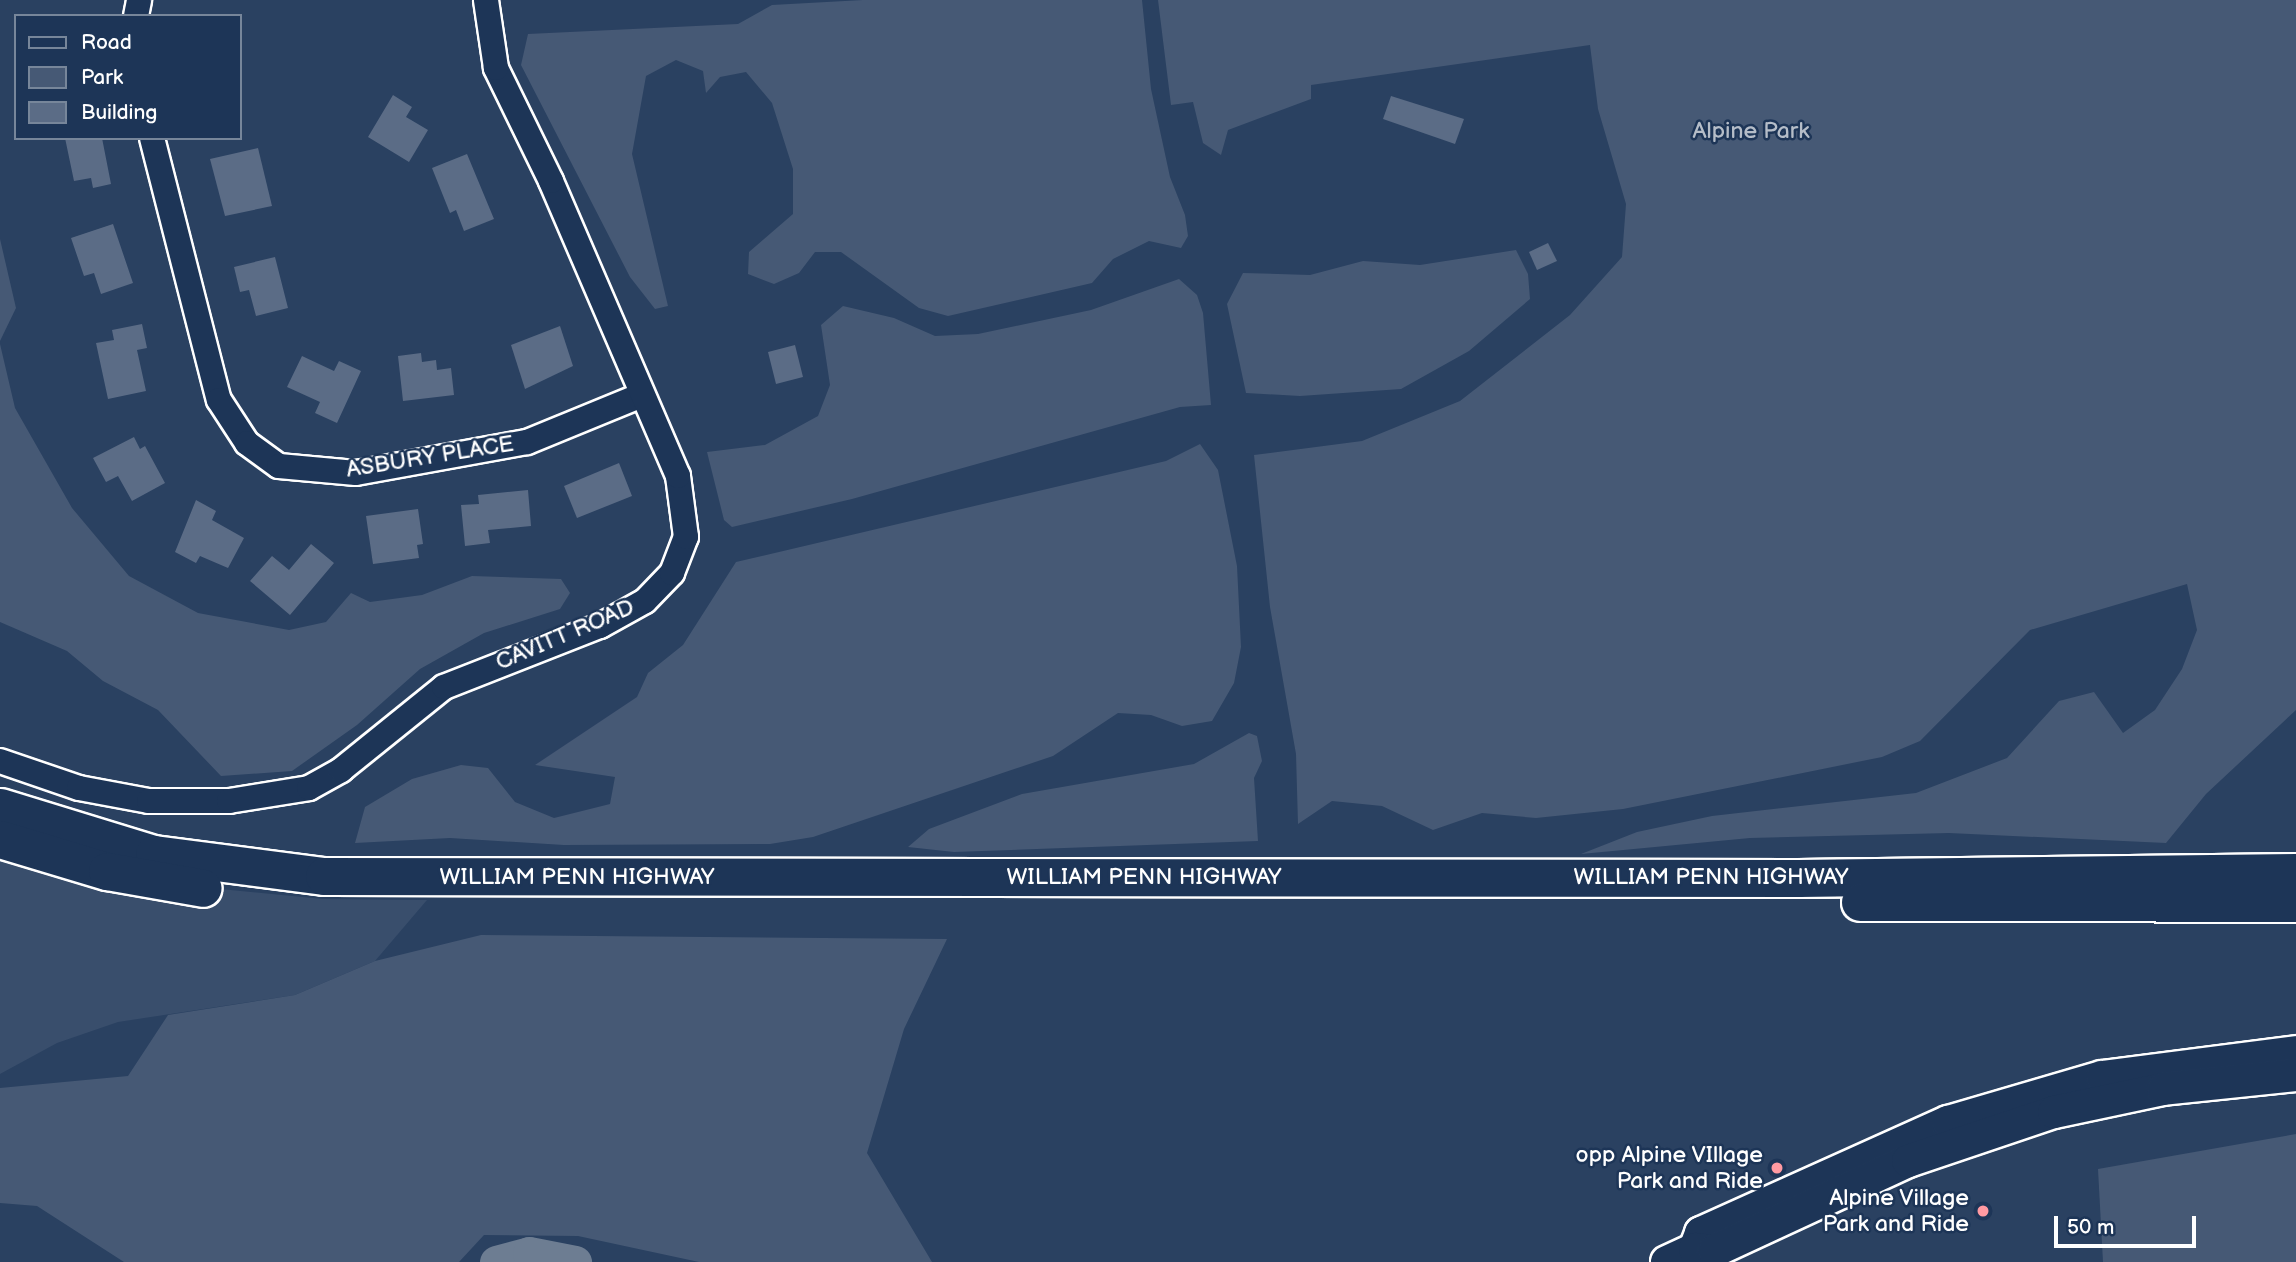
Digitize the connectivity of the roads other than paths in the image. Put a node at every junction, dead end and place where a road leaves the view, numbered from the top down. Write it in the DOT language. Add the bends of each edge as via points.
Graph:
graph roads {
  1 [pos="486,0"];
  2 [pos="153,140"];
  3 [pos="639,396"];
  4 [pos="0,761"];
  5 [pos="0,807"];
  6 [pos="0,839"];
  7 [pos="2296,872"];
  8 [pos="2296,903"];
  9 [pos="2296,1052"];
  10 [pos="2296,1075"];
  11 [pos="1681,1255"];
  1 -- 3 [label="street, CAVITT ROAD" via="496,68 551,181"];
  2 -- 3 [label="street, ASBURY PLACE" via="219,400 247,443 279,466 356,473 527,442"];
  3 -- 4 [label="street, CAVITT ROAD" via="678,476 686,537 660,588 626,612 444,687 326,781 291,793 229,801 149,800 79,788"];
  5 -- 7 [label="highway, WILLIAM PENN HIGHWAY" via="153,854 336,876 1811,877"];
  6 -- 8 [label="highway, WILLIAM PENN HIGHWAY" via="149,879 359,900"];
  9 -- 11 [label="main road" via="2102,1077 1948,1122 1702,1233"];
  10 -- 11 [label="main road" via="2163,1089 2054,1112 1908,1161 1714,1251"];
}
